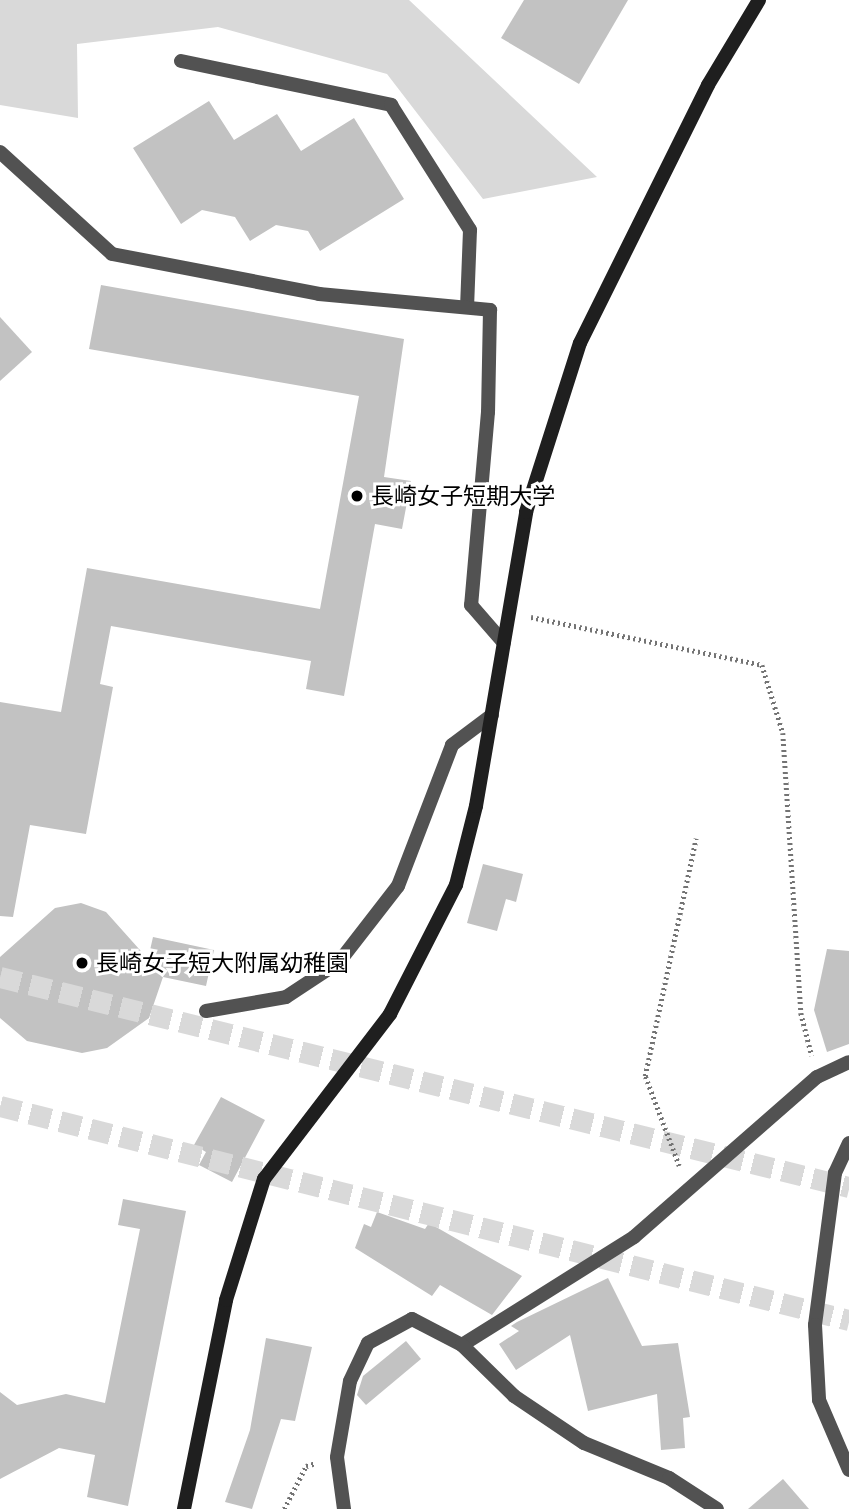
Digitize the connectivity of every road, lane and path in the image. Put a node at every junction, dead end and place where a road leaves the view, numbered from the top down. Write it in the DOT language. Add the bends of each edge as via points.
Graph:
graph roads {
  1 [pos="759,0"];
  2 [pos="181,61"];
  3 [pos="0,152"];
  4 [pos="467,307"];
  5 [pos="510,612"];
  6 [pos="504,643"];
  7 [pos="492,715"];
  8 [pos="696,838"];
  9 [pos="206,1011"];
  10 [pos="849,1062"];
  11 [pos="817,1077"];
  12 [pos="849,1143"];
  13 [pos="673,1175"];
  14 [pos="462,1345"];
  15 [pos="337,1457"];
  16 [pos="849,1470"];
  17 [pos="184,1509"];
  18 [pos="284,1509"];
  19 [pos="344,1509"];
  20 [pos="717,1509"];
  1 -- 5 [label="street" via="701,97 580,343 526,512"];
  2 -- 4 [label="street" via="391,104 470,230"];
  3 -- 4 [label="street" via="112,254 318,294"];
  4 -- 6 [label="street" via="490,310 488,412 471,605"];
  5 -- 6 [label="street"];
  5 -- 11 [label="path" via="762,665 783,733 801,1013"];
  6 -- 7 [label="street"];
  7 -- 9 [label="street" via="452,745 398,886 339,962 286,997"];
  7 -- 17 [label="street" via="456,885 426,947 390,1014 264,1180 226,1300"];
  8 -- 13 [label="path" via="645,1076 680,1164"];
  10 -- 11 [label="street"];
  11 -- 14 [label="street" via="634,1237"];
  12 -- 16 [label="street" via="835,1173 815,1371 833,1443"];
  14 -- 15 [label="street" via="412,1319 386,1328 368,1343 349,1381"];
  14 -- 20 [label="street" via="514,1396 584,1443 670,1478"];
  15 -- 18 [label="path" via="306,1466"];
  15 -- 19 [label="street"];
}
